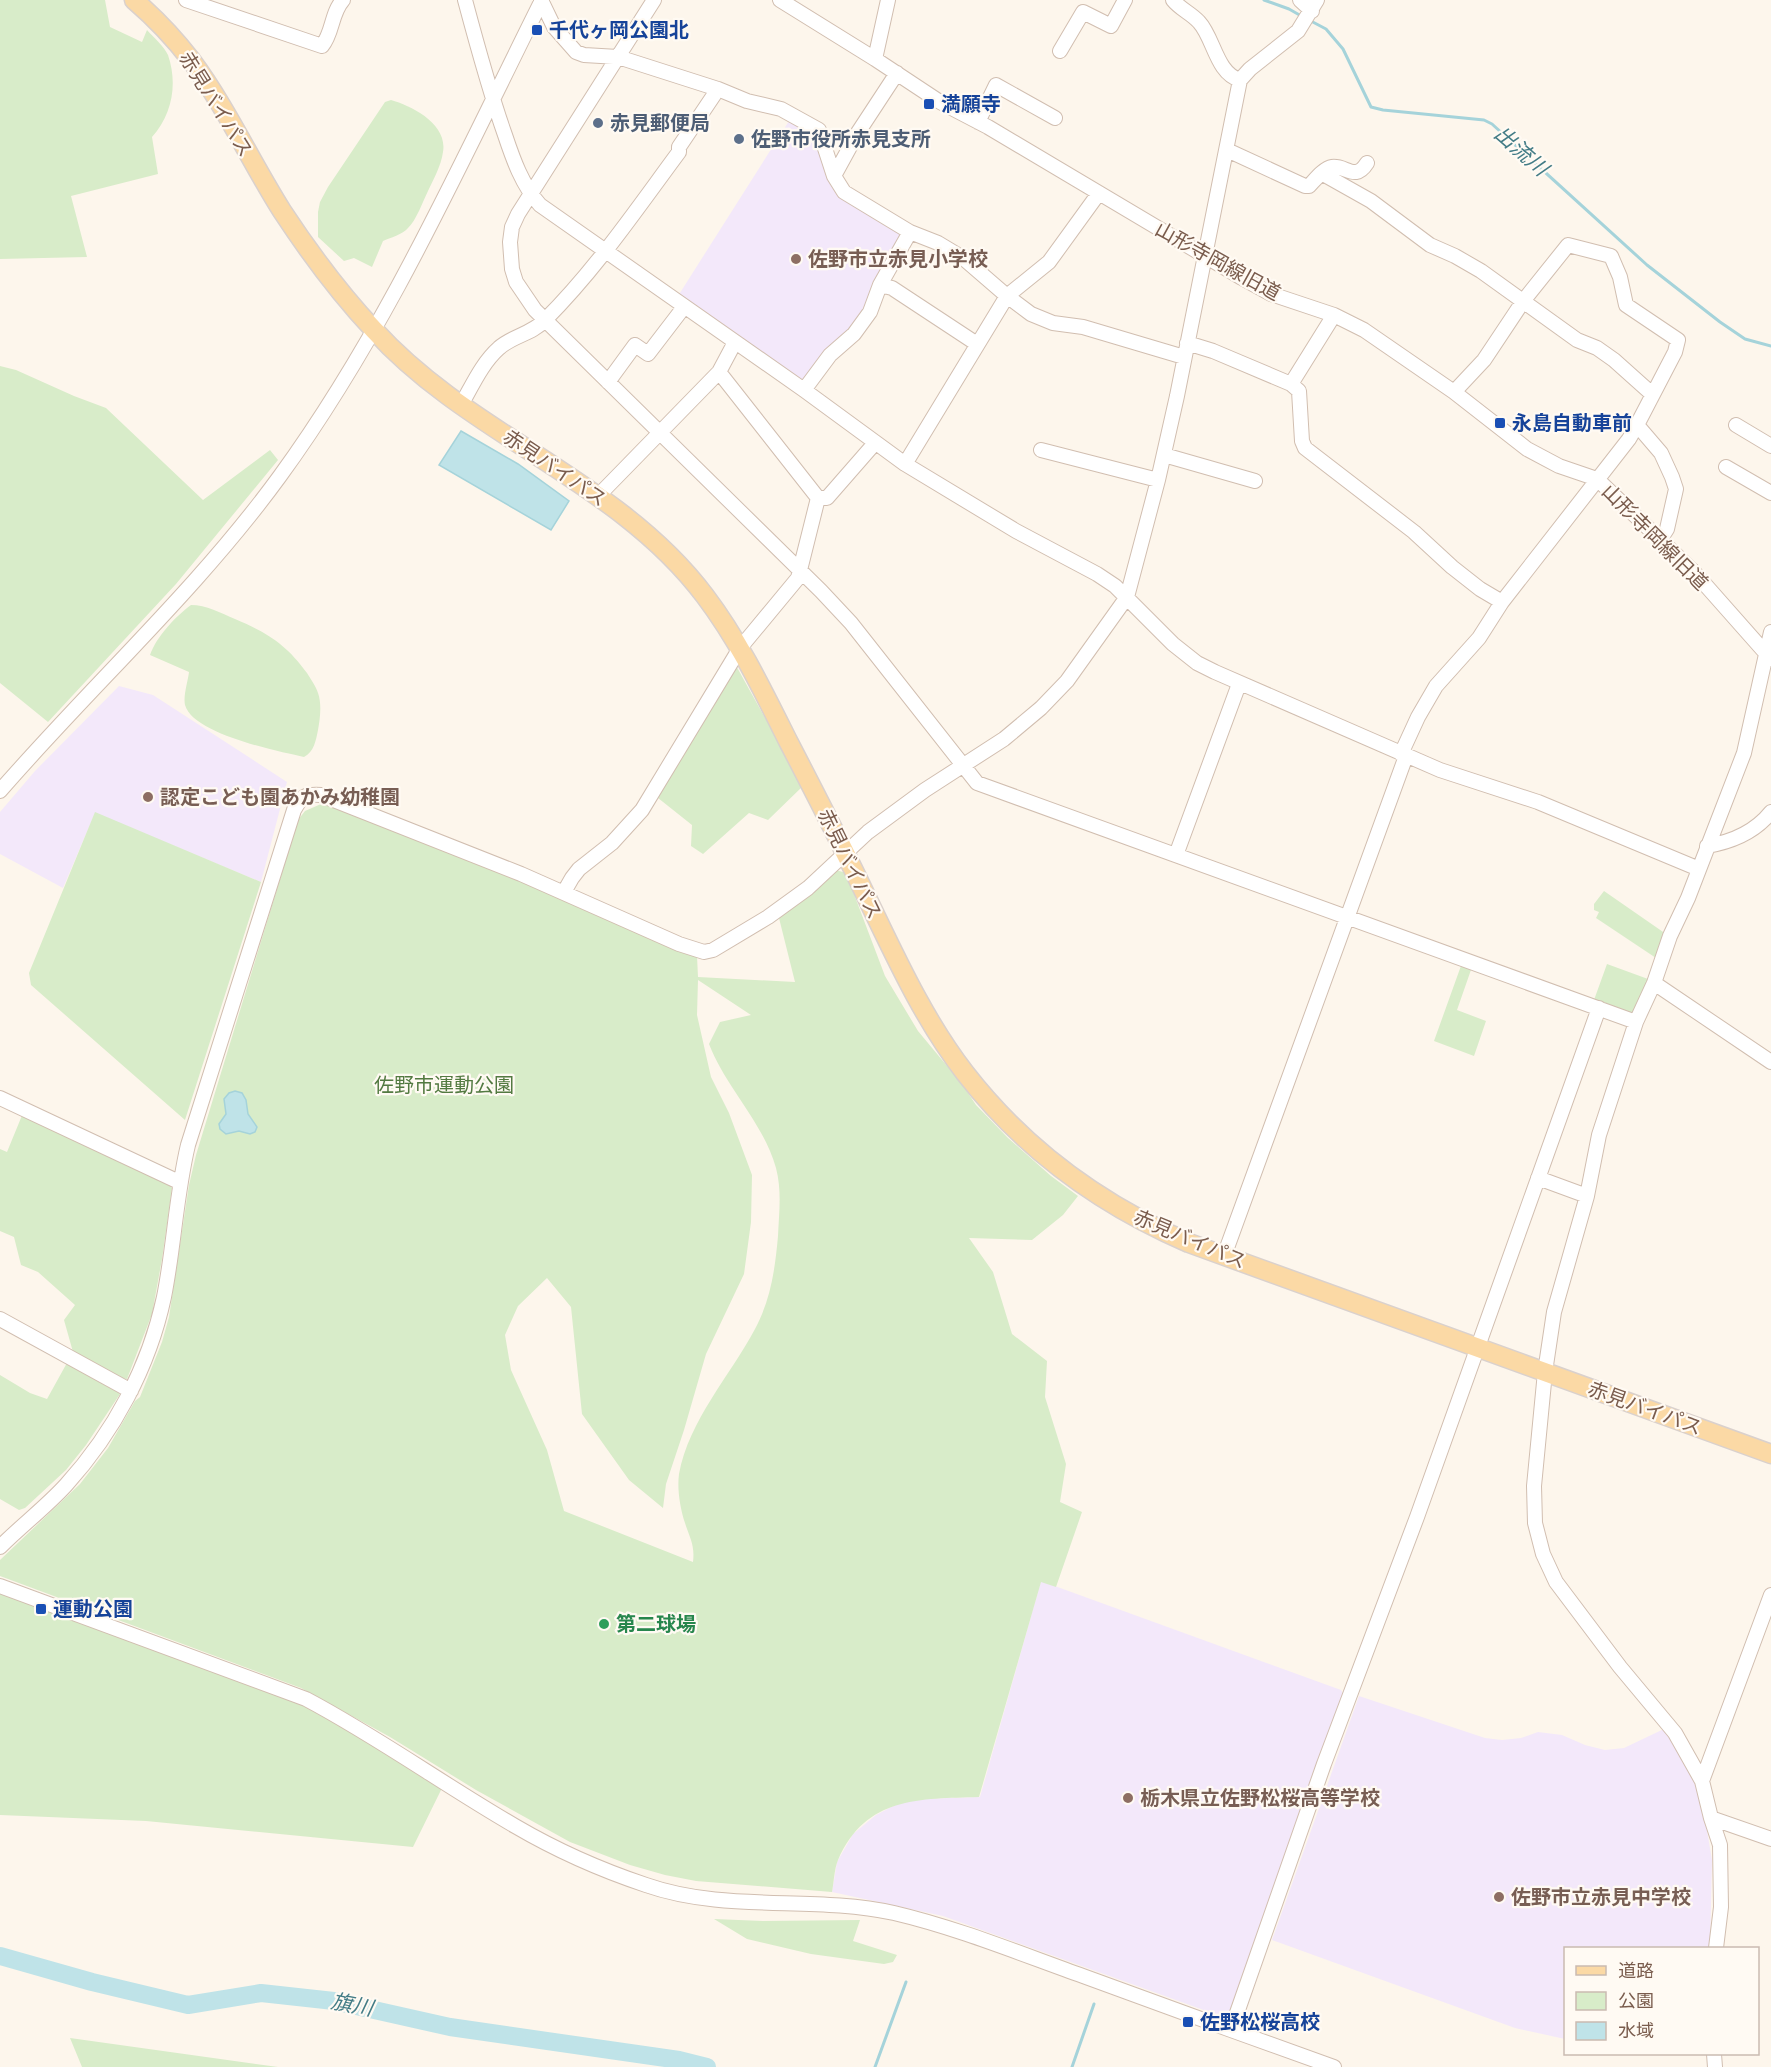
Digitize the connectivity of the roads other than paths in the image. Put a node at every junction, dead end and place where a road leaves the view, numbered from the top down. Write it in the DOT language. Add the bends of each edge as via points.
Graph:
graph roads {
  1 [pos="134,0"];
  2 [pos="186,0"];
  3 [pos="343,0"];
  4 [pos="465,0"];
  5 [pos="542,0"];
  6 [pos="654,0"];
  7 [pos="888,0"];
  8 [pos="1125,0"];
  9 [pos="1173,0"];
  10 [pos="1300,0"];
  11 [pos="782,1"];
  12 [pos="1315,5"];
  13 [pos="1060,51"];
  14 [pos="618,57"];
  15 [pos="875,59"];
  16 [pos="897,73"];
  17 [pos="1240,80"];
  18 [pos="718,89"];
  19 [pos="492,100"];
  20 [pos="1055,118"];
  21 [pos="978,122"];
  22 [pos="1227,150"];
  23 [pos="1367,163"];
  24 [pos="1323,174"];
  25 [pos="834,176"];
  26 [pos="1099,193"];
  27 [pos="530,194"];
  28 [pos="910,232"];
  29 [pos="605,252"];
  30 [pos="1206,255"];
  31 [pos="880,285"];
  32 [pos="1007,296"];
  33 [pos="1524,300"];
  34 [pos="684,307"];
  35 [pos="1334,315"];
  36 [pos="544,321"];
  37 [pos="375,331"];
  38 [pos="735,342"];
  39 [pos="1187,343"];
  40 [pos="977,344"];
  41 [pos="1184,357"];
  42 [pos="719,372"];
  43 [pos="608,382"];
  44 [pos="1292,384"];
  45 [pos="804,390"];
  46 [pos="1454,392"];
  47 [pos="1652,394"];
  48 [pos="461,405"];
  49 [pos="1637,425"];
  50 [pos="1736,425"];
  51 [pos="660,432"];
  52 [pos="875,442"];
  53 [pos="1771,446"];
  54 [pos="1041,450"];
  55 [pos="1164,455"];
  56 [pos="905,464"];
  57 [pos="1726,467"];
  58 [pos="1158,480"];
  59 [pos="1597,480"];
  60 [pos="1255,481"];
  61 [pos="1771,493"];
  62 [pos="598,496"];
  63 [pos="818,498"];
  64 [pos="1660,540"];
  65 [pos="800,570"];
  66 [pos="1127,597"];
  67 [pos="1502,602"];
  68 [pos="1771,632"];
  69 [pos="741,648"];
  70 [pos="1768,657"];
  71 [pos="1239,684"];
  72 [pos="1404,755"];
  73 [pos="964,766"];
  74 [pos="0,791"];
  75 [pos="1771,812"];
  76 [pos="1707,846"];
  77 [pos="846,854"];
  78 [pos="1176,855"];
  79 [pos="1699,869"];
  80 [pos="564,892"];
  81 [pos="1347,918"];
  82 [pos="1654,982"];
  83 [pos="1599,1008"];
  84 [pos="1636,1022"];
  85 [pos="1771,1062"];
  86 [pos="0,1098"];
  87 [pos="1538,1178"];
  88 [pos="179,1182"];
  89 [pos="1587,1196"];
  90 [pos="1224,1256"];
  91 [pos="0,1319"];
  92 [pos="1476,1347"];
  93 [pos="1545,1372"];
  94 [pos="131,1390"];
  95 [pos="1771,1454"];
  96 [pos="0,1547"];
  97 [pos="0,1586"];
  98 [pos="1771,1595"];
  99 [pos="1702,1781"];
  100 [pos="1711,1818"];
  101 [pos="1771,1839"];
  102 [pos="1716,1947"];
  103 [pos="1231,2030"];
  104 [pos="1334,2067"];
  1 -- 37 [label="main road, 赤見バイパス" via="191,61 284,213"];
  2 -- 3 [label="street" via="322,46"];
  4 -- 19 [label="street"];
  5 -- 14 [label="street" via="554,27 576,52"];
  5 -- 19 [label="street"];
  6 -- 14 [label="street"];
  7 -- 15 [label="street"];
  8 -- 13 [label="street" via="1111,26 1083,12"];
  9 -- 17 [label="street" via="1199,22 1222,65"];
  10 -- 12 [label="street"];
  11 -- 15 [label="street, 山形寺岡線旧道"];
  12 -- 17 [label="street" via="1298,31"];
  14 -- 18 [label="street"];
  14 -- 27 [label="street"];
  15 -- 16 [label="street, 山形寺岡線旧道"];
  16 -- 21 [label="street, 山形寺岡線旧道"];
  16 -- 25 [label="street"];
  17 -- 22 [label="street"];
  18 -- 25 [label="street" via="781,109 819,130"];
  18 -- 29 [label="street" via="679,152"];
  19 -- 27 [label="street"];
  19 -- 37 [label="street"];
  20 -- 21 [label="street" via="996,85"];
  21 -- 26 [label="street, 山形寺岡線旧道"];
  22 -- 24 [label="street" via="1305,186"];
  22 -- 30 [label="street"];
  23 -- 24 [label="street" via="1359,172 1333,167"];
  24 -- 33 [label="street" via="1371,201 1430,245 1481,271"];
  25 -- 28 [label="street" via="844,192"];
  26 -- 30 [label="street, 山形寺岡線旧道"];
  26 -- 32 [label="street" via="1049,262"];
  27 -- 29 [label="street"];
  27 -- 36 [label="street" via="513,227 511,257 516,282"];
  28 -- 31 [label="street"];
  28 -- 32 [label="street" via="963,258"];
  29 -- 34 [label="street"];
  29 -- 36 [label="street"];
  30 -- 35 [label="street, 山形寺岡線旧道" via="1271,294"];
  30 -- 39 [label="street"];
  31 -- 40 [label="street" via="892,288"];
  31 -- 45 [label="street" via="870,312"];
  32 -- 40 [label="street"];
  32 -- 41 [label="street" via="1031,314 1053,323 1083,327"];
  33 -- 46 [label="street" via="1484,360"];
  33 -- 47 [label="street" via="1577,340 1614,360"];
  33 -- 47 [label="street" via="1568,245 1611,256 1626,305 1678,340"];
  34 -- 38 [label="street"];
  34 -- 43 [label="street" via="648,354 635,345"];
  35 -- 44 [label="street"];
  35 -- 46 [label="street, 山形寺岡線旧道" via="1364,330"];
  36 -- 43 [label="street"];
  36 -- 48 [label="street" via="500,347"];
  37 -- 48 [label="main road, 赤見バイパス"];
  37 -- 74 [label="street" via="314,428 254,510 184,592"];
  38 -- 42 [label="street"];
  38 -- 45 [label="street"];
  39 -- 41 [label="street"];
  39 -- 44 [label="street"];
  40 -- 56 [label="street"];
  41 -- 55 [label="street"];
  42 -- 51 [label="street"];
  42 -- 63 [label="street"];
  43 -- 51 [label="street"];
  44 -- 67 [label="street" via="1299,392 1305,448 1480,589"];
  45 -- 52 [label="street"];
  46 -- 59 [label="street, 山形寺岡線旧道" via="1527,449"];
  47 -- 49 [label="street"];
  48 -- 62 [label="main road, 赤見バイパス"];
  49 -- 59 [label="street"];
  49 -- 64 [label="street" via="1661,453 1676,489 1667,529"];
  50 -- 53 [label="street"];
  51 -- 62 [label="street"];
  51 -- 65 [label="street"];
  52 -- 56 [label="street"];
  52 -- 63 [label="street" via="827,498"];
  54 -- 58 [label="street"];
  55 -- 58 [label="street"];
  55 -- 60 [label="street"];
  56 -- 66 [label="street" via="1023,536 1097,574"];
  57 -- 61 [label="street"];
  58 -- 66 [label="street"];
  59 -- 64 [label="street, 山形寺岡線旧道"];
  59 -- 67 [label="street"];
  62 -- 69 [label="main road, 赤見バイパス" via="672,557"];
  63 -- 65 [label="street"];
  64 -- 70 [label="street, 山形寺岡線旧道" via="1694,572"];
  65 -- 69 [label="street" via="798,578"];
  65 -- 73 [label="street" via="851,623"];
  66 -- 71 [label="street" via="1197,663"];
  66 -- 73 [label="street" via="1067,681 1041,708"];
  67 -- 72 [label="street" via="1479,638 1436,686 1418,717"];
  68 -- 70 [label="street"];
  69 -- 77 [label="main road, 赤見バイパス"];
  69 -- 80 [label="street" via="642,810 612,843 579,869"];
  70 -- 76 [label="street" via="1744,753"];
  71 -- 72 [label="street"];
  71 -- 78 [label="street"];
  72 -- 79 [label="street" via="1538,802"];
  72 -- 81 [label="street"];
  73 -- 77 [label="street" via="868,832"];
  73 -- 78 [label="street" via="977,783"];
  75 -- 76 [label="street" via="1748,832"];
  76 -- 79 [label="street"];
  77 -- 80 [label="street" via="768,917 704,952"];
  77 -- 90 [label="main road, 赤見バイパス" via="928,1017 964,1071 1011,1125 1059,1168 1111,1203 1163,1232"];
  78 -- 81 [label="street"];
  79 -- 82 [label="street"];
  80 -- 88 [label="street" via="321,795 302,798 294,810 224,1027"];
  81 -- 83 [label="street"];
  81 -- 90 [label="street"];
  82 -- 84 [label="street"];
  82 -- 85 [label="street"];
  83 -- 84 [label="street"];
  83 -- 87 [label="street"];
  84 -- 89 [label="street" via="1599,1136"];
  86 -- 88 [label="street"];
  87 -- 89 [label="street"];
  87 -- 92 [label="street"];
  88 -- 94 [label="street" via="160,1315"];
  89 -- 93 [label="street" via="1554,1312"];
  90 -- 92 [label="main road, 赤見バイパス"];
  91 -- 94 [label="street"];
  92 -- 93 [label="main road, 赤見バイパス"];
  92 -- 103 [label="street"];
  93 -- 95 [label="main road, 赤見バイパス"];
  93 -- 99 [label="street" via="1534,1506 1547,1566 1566,1599 1675,1733"];
  94 -- 96 [label="street" via="109,1430 81,1467"];
  97 -- 103 [label="street" via="306,1699 515,1826 644,1885 690,1897 880,1910 1048,1964"];
  98 -- 99 [label="street"];
  99 -- 100 [label="street"];
  100 -- 101 [label="street"];
  100 -- 102 [label="street" via="1720,1845 1721,1907"];
  103 -- 104 [label="street"];
}
